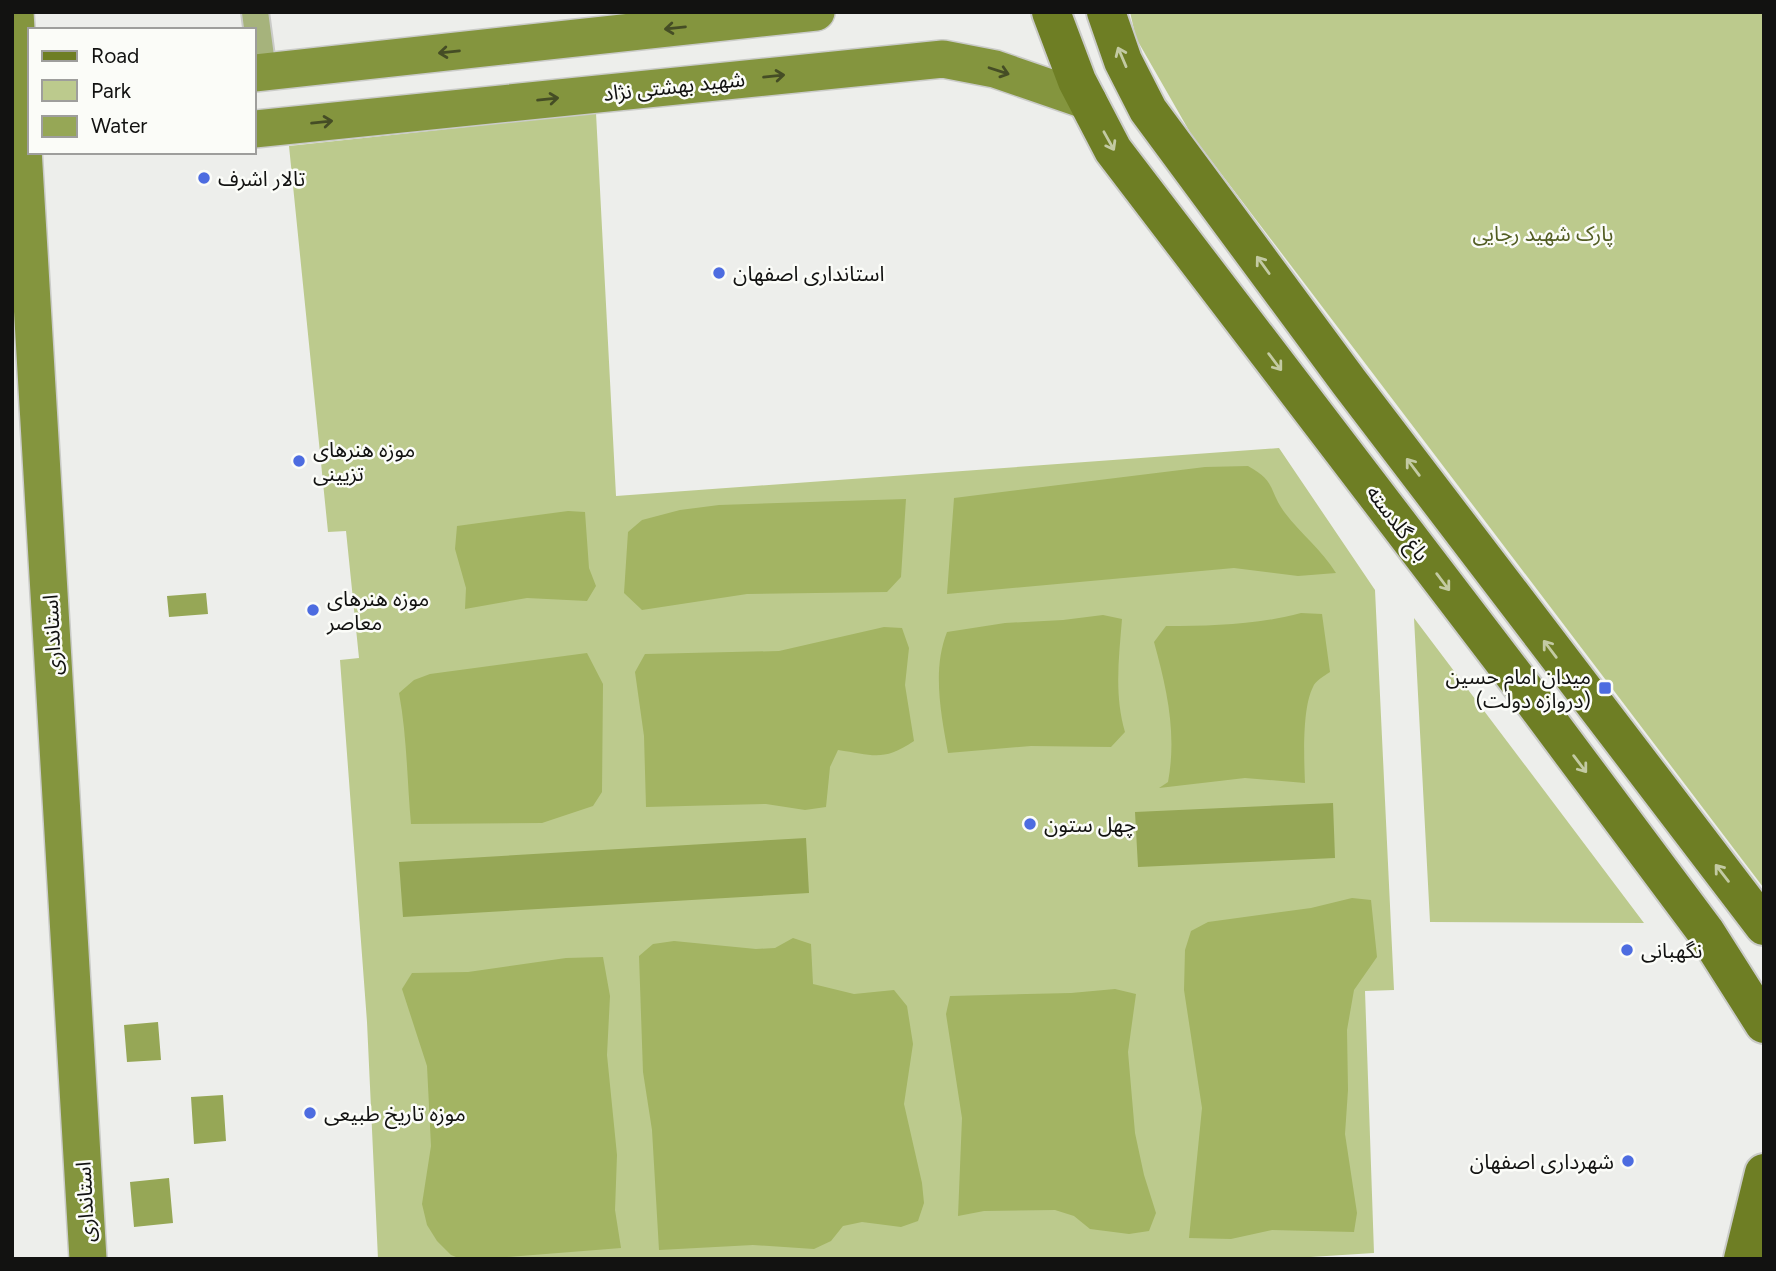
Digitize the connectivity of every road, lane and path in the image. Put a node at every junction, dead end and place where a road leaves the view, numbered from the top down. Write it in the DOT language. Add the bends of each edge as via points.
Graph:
graph roads {
  1 [pos="15,12"];
  2 [pos="816,12"];
  3 [pos="1051,12"];
  4 [pos="1106,12"];
  5 [pos="256,32"];
  6 [pos="15,72"];
  7 [pos="258,73"];
  8 [pos="1088,101"];
  9 [pos="27,124"];
  10 [pos="256,129"];
  11 [pos="28,143"];
  12 [pos="29,154"];
  13 [pos="1289,301"];
  14 [pos="1251,330"];
  15 [pos="1667,801"];
  16 [pos="1628,828"];
  17 [pos="1764,926"];
  18 [pos="1764,1024"];
  19 [pos="1764,1173"];
  20 [pos="1747,1251"];
  21 [pos="88,1259"];
  1 -- 6 [label="main road, استانداری"];
  2 -- 7 [label="main road, one-way"];
  3 -- 8 [label="main road, باغ گلدسته"];
  13 -- 4 [label="main road, one-way" via="1148,110 1123,61"];
  5 -- 7 [label="street"];
  6 -- 9 [label="main road, استانداری"];
  10 -- 8 [label="main road, شهید بهشتی نژاد, one-way" via="943,59 995,69"];
  8 -- 14 [label="main road, باغ گلدسته, one-way" via="1113,149"];
  9 -- 11 [label="main road, استانداری"];
  12 -- 21 [label="main road, استانداری"];
  13 -- 14 [label="main road"];
  15 -- 13 [label="main road, one-way"];
  14 -- 16 [label="main road, باغ گلدسته, one-way"];
  15 -- 16 [label="main road"];
  17 -- 15 [label="main road, one-way"];
  16 -- 18 [label="main road, باغ گلدسته" via="1704,931"];
  19 -- 20 [label="main road"];
}
